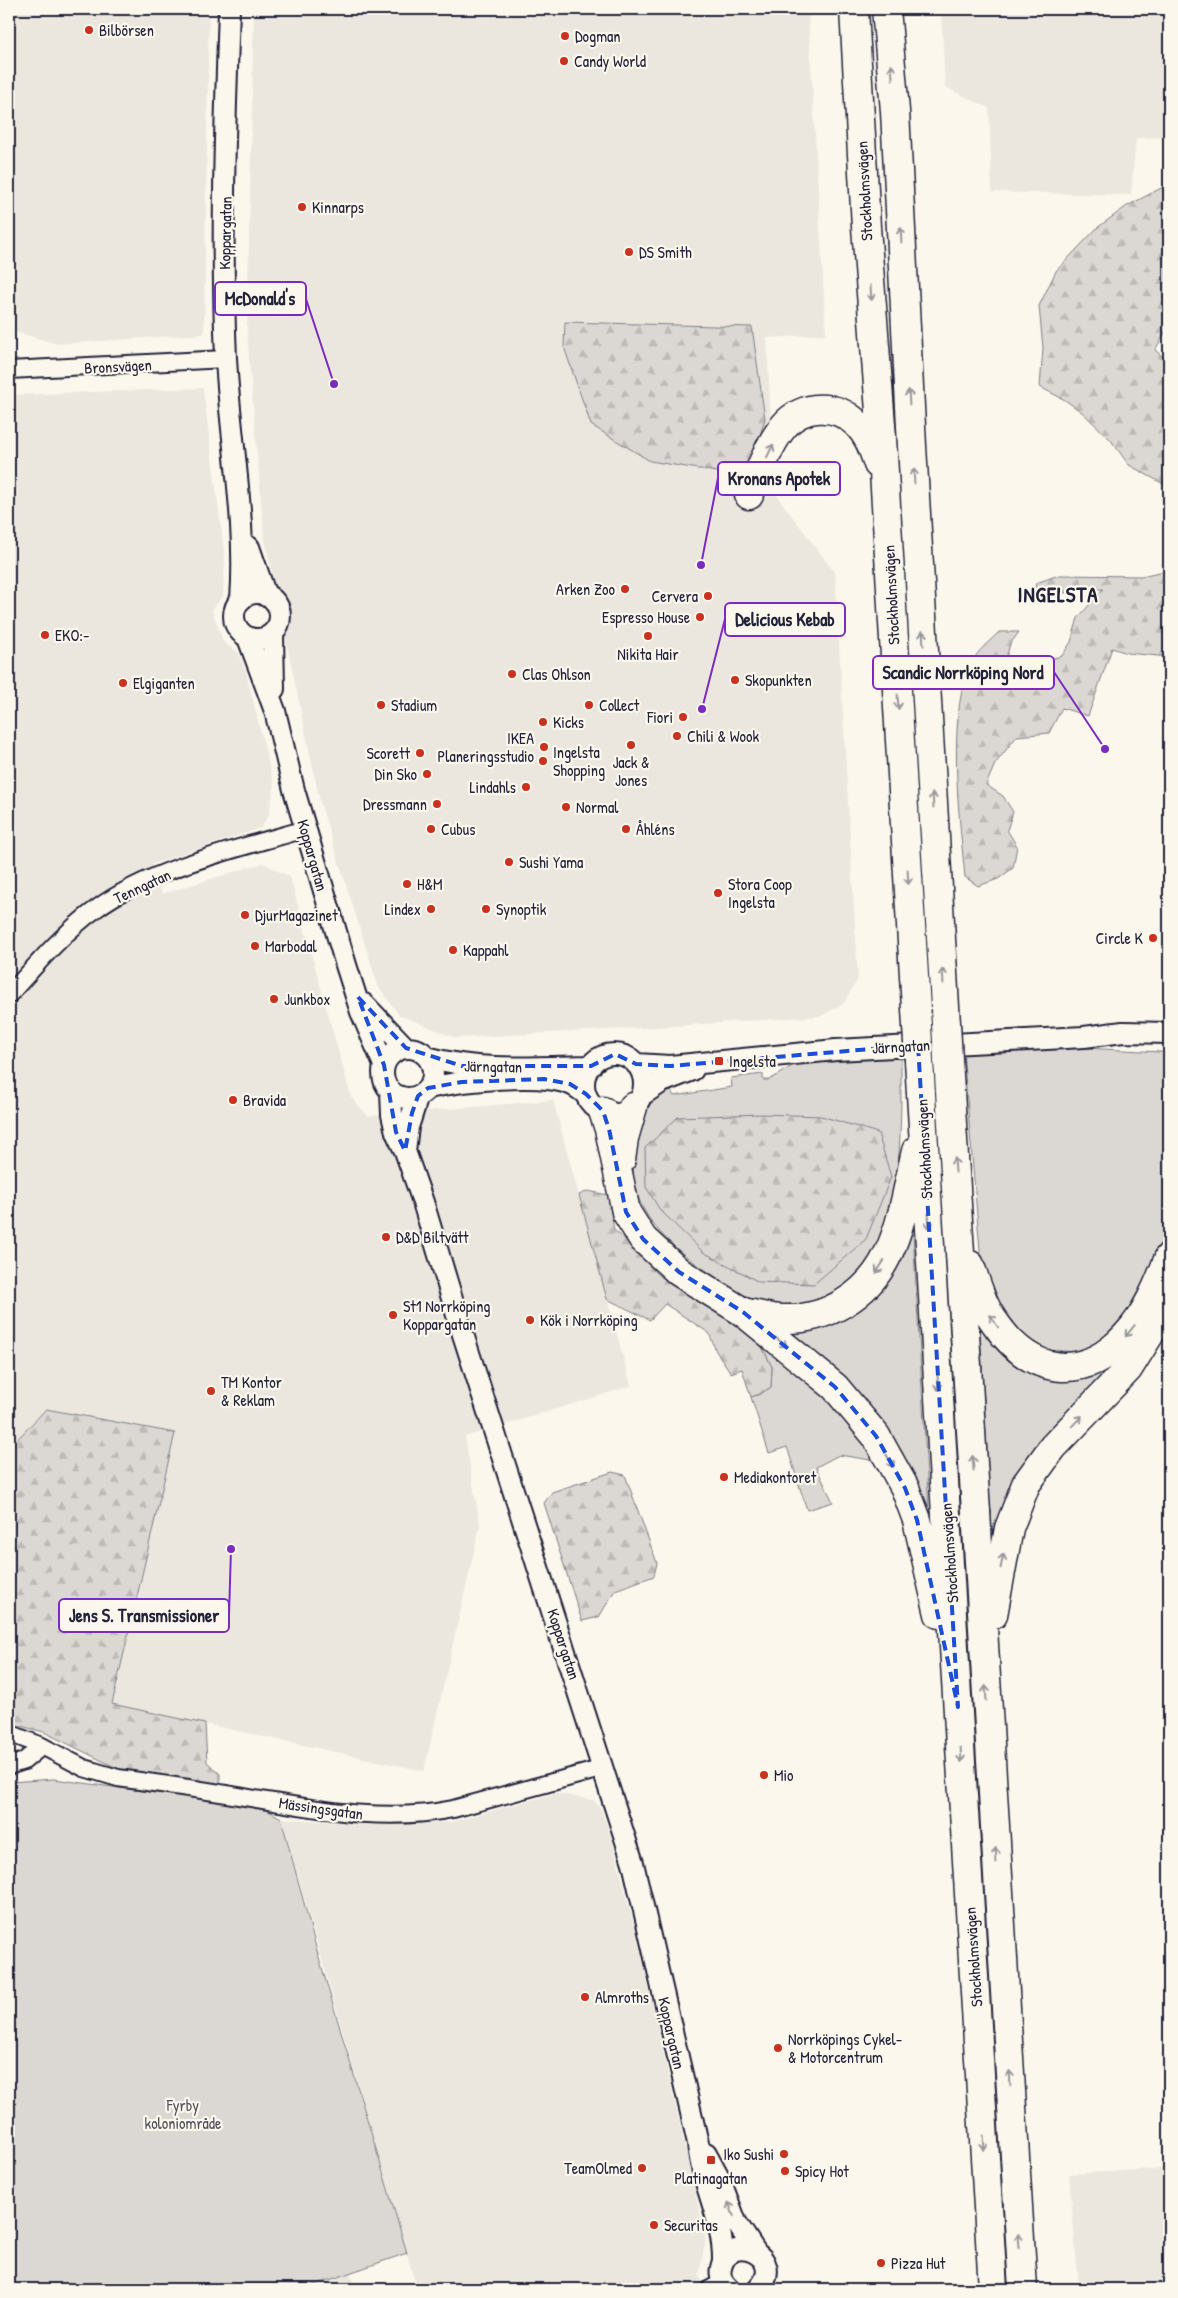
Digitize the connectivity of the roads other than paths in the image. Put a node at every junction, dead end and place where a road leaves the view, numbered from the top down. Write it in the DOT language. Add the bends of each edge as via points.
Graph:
graph roads {
  1 [pos="229,9"];
  2 [pos="854,9"];
  3 [pos="886,9"];
  4 [pos="226,359"];
  5 [pos="9,370"];
  6 [pos="885,481"];
  7 [pos="749,495"];
  8 [pos="241,516"];
  9 [pos="266,596"];
  10 [pos="241,600"];
  11 [pos="273,633"];
  12 [pos="248,638"];
  13 [pos="275,711"];
  14 [pos="306,829"];
  15 [pos="9,995"];
  16 [pos="358,997"];
  17 [pos="1169,1033"];
  18 [pos="1084,1037"];
  19 [pos="1169,1046"];
  20 [pos="406,1048"];
  21 [pos="427,1057"];
  22 [pos="718,1061"];
  23 [pos="636,1064"];
  24 [pos="384,1065"];
  25 [pos="591,1066"];
  26 [pos="391,1092"];
  27 [pos="423,1092"];
  28 [pos="637,1101"];
  29 [pos="595,1103"];
  30 [pos="923,1120"];
  31 [pos="406,1151"];
  32 [pos="620,1177"];
  33 [pos="959,1231"];
  34 [pos="1169,1257"];
  35 [pos="1169,1297"];
  36 [pos="743,1312"];
  37 [pos="984,1661"];
  38 [pos="958,1707"];
  39 [pos="9,1733"];
  40 [pos="42,1746"];
  41 [pos="9,1766"];
  42 [pos="604,1768"];
  43 [pos="698,2143"];
  44 [pos="755,2252"];
  45 [pos="723,2262"];
  46 [pos="720,2287"];
  47 [pos="761,2288"];
  48 [pos="993,2289"];
  49 [pos="1023,2289"];
  1 -- 4 [label="street, Koppargatan" via="224,246"];
  2 -- 6 [label="highway, Stockholmsvägen, one-way"];
  33 -- 3 [label="highway, Stockholmsvägen, one-way, bridge" via="912,455 895,111"];
  4 -- 5 [label="street, Bronsvägen"];
  4 -- 8 [label="street, Koppargatan"];
  7 -- 6 [label="highway, one-way" via="785,425 804,411 817,408 839,412 856,423 870,442"];
  6 -- 30 [label="highway, Stockholmsvägen, one-way, bridge"];
  8 -- 9 [label="street, Koppargatan" via="254,566"];
  8 -- 10 [label="street, Koppargatan"];
  9 -- 10 [label="street" via="253,594"];
  9 -- 11 [label="street" via="277,606 279,613"];
  10 -- 12 [label="street" via="234,619 239,631"];
  11 -- 12 [label="street" via="261,639"];
  11 -- 13 [label="street, Koppargatan"];
  12 -- 13 [label="street, Koppargatan"];
  13 -- 14 [label="street, Koppargatan"];
  14 -- 15 [label="street, Tenngatan" via="188,865 135,885 96,908 65,935"];
  14 -- 16 [label="street, Koppargatan"];
  16 -- 20 [label="street, Koppargatan"];
  16 -- 24 [label="street, Koppargatan" via="361,1012"];
  17 -- 18 [label="street, Järngatan" via="1123,1032"];
  18 -- 19 [label="street, Järngatan"];
  18 -- 22 [label="street, Järngatan" via="836,1050"];
  20 -- 21 [label="street"];
  20 -- 24 [label="street" via="390,1055"];
  21 -- 25 [label="street, Järngatan" via="454,1065 487,1067"];
  21 -- 27 [label="street" via="433,1072"];
  22 -- 23 [label="street, Järngatan" via="670,1066"];
  22 -- 28 [label="street, Järngatan" via="662,1082"];
  23 -- 25 [label="street" via="615,1054 597,1059"];
  23 -- 28 [label="street" via="644,1079"];
  24 -- 26 [label="street" via="384,1080"];
  25 -- 29 [label="street" via="585,1076"];
  26 -- 27 [label="street" via="409,1098"];
  26 -- 31 [label="street, Koppargatan" via="396,1132"];
  27 -- 29 [label="street, Järngatan" via="462,1082 544,1079 570,1084"];
  27 -- 31 [label="street, Koppargatan" via="408,1126"];
  28 -- 29 [label="street" via="615,1114"];
  28 -- 32 [label="highway" via="624,1138"];
  29 -- 32 [label="highway"];
  30 -- 36 [label="highway, one-way" via="906,1195 888,1254 864,1286 848,1302 829,1312 804,1318 780,1319"];
  30 -- 38 [label="highway, Stockholmsvägen, one-way"];
  31 -- 42 [label="street, Koppargatan"];
  32 -- 36 [label="highway" via="626,1212 643,1239 679,1272"];
  34 -- 33 [label="highway, one-way" via="1153,1295 1124,1338 1097,1358 1076,1366 1058,1368 1043,1365 1027,1356 995,1324 981,1299"];
  37 -- 33 [label="highway, Stockholmsvägen, one-way"];
  37 -- 35 [label="highway, one-way" via="1009,1528 1026,1484 1053,1447 1128,1369"];
  36 -- 38 [label="highway, one-way" via="836,1387 876,1436 905,1488 917,1520"];
  49 -- 37 [label="highway, Stockholmsvägen, one-way"];
  38 -- 48 [label="highway, Stockholmsvägen, one-way"];
  39 -- 40 [label="street, Mässingsgatan"];
  40 -- 41 [label="street" via="24,1762"];
  40 -- 42 [label="street, Mässingsgatan" via="84,1768 118,1778 383,1816 453,1809"];
  42 -- 43 [label="street, Koppargatan" via="634,1863"];
  44 -- 43 [label="street, Koppargatan, one-way" via="736,2222 711,2160"];
  43 -- 45 [label="street, Koppargatan" via="700,2164 722,2233"];
  44 -- 45 [label="street" via="734,2251"];
  44 -- 47 [label="street, Koppargatan" via="766,2269"];
  45 -- 46 [label="street, Koppargatan"];
}
